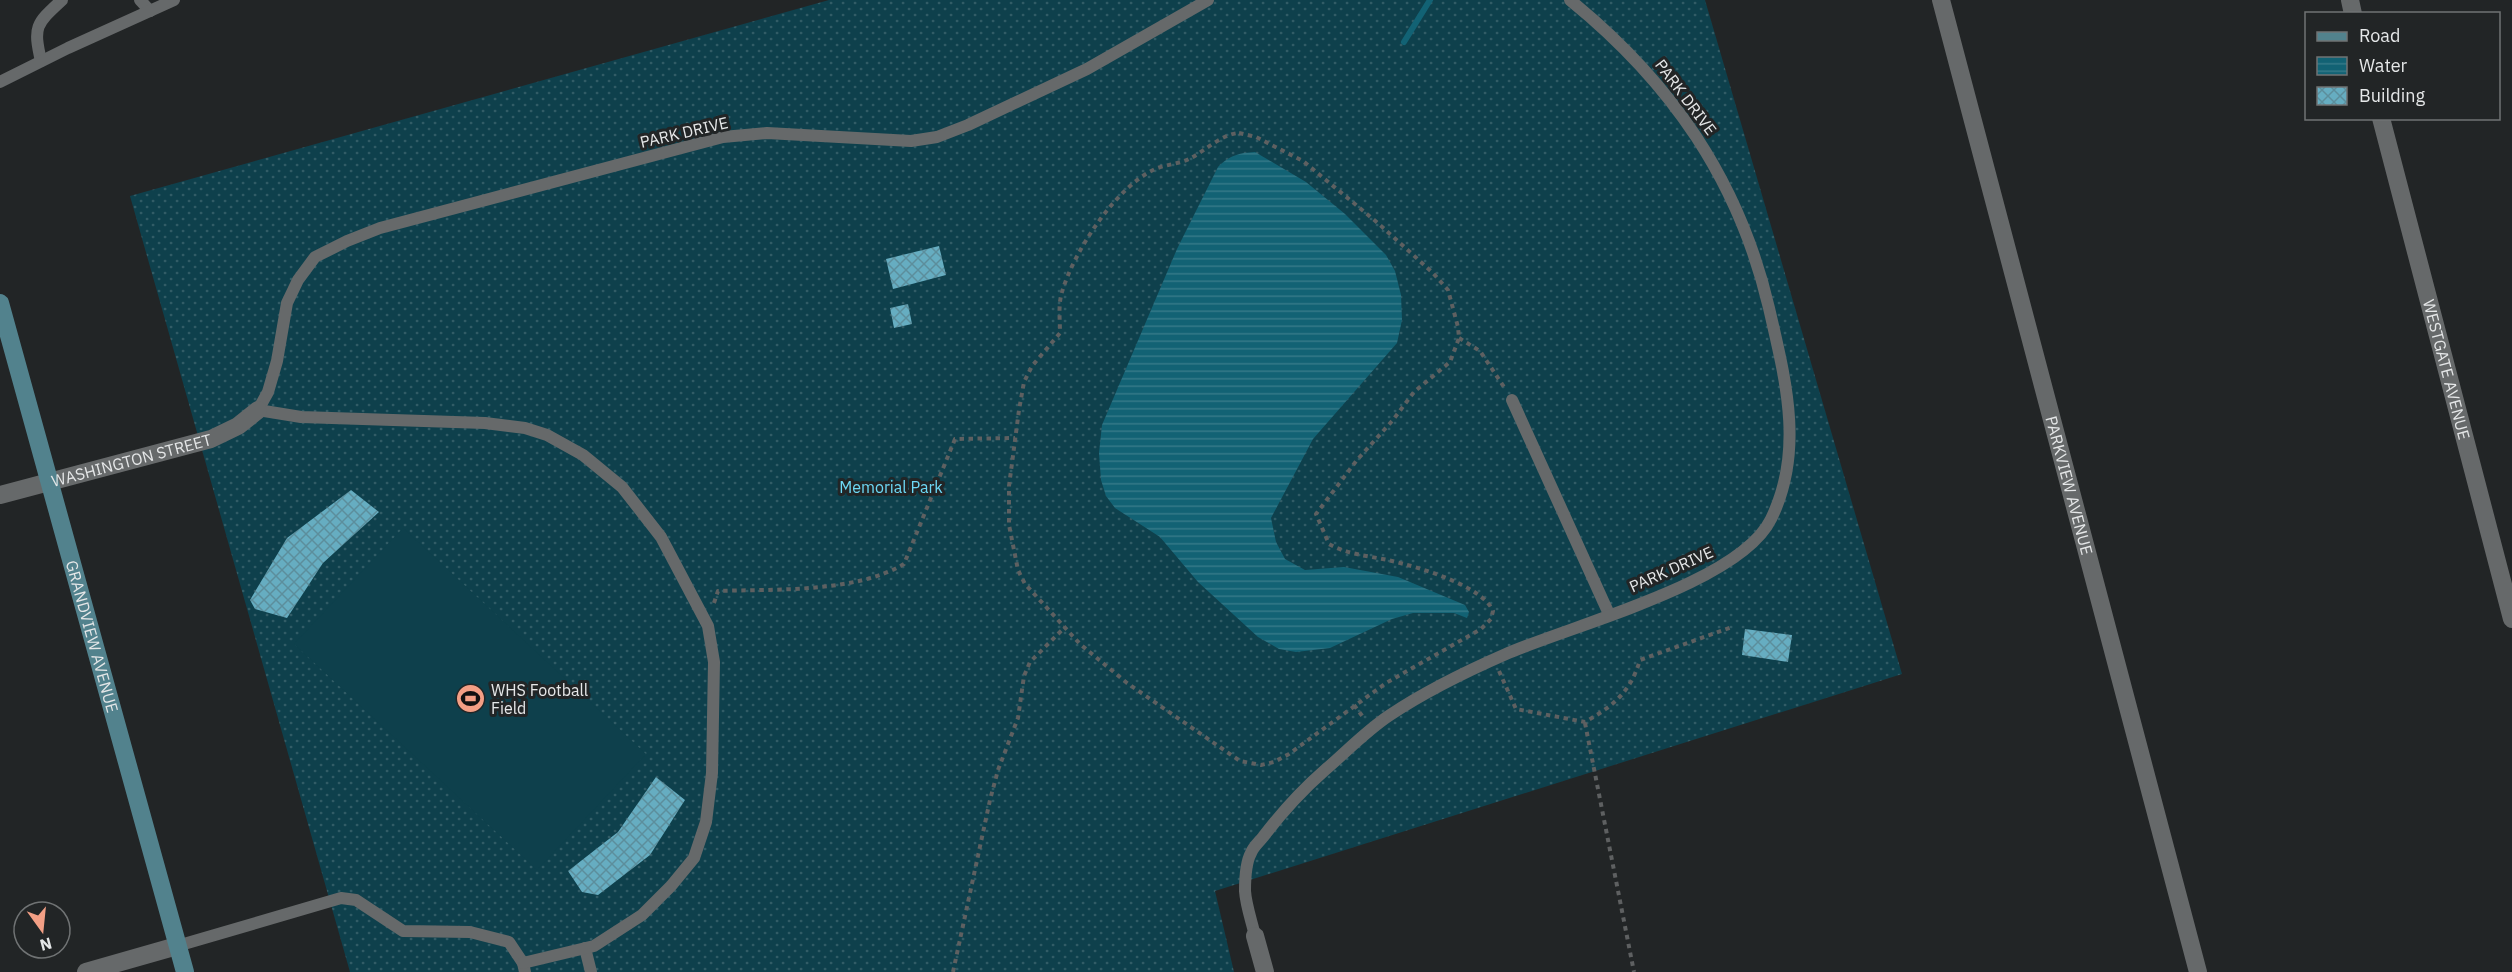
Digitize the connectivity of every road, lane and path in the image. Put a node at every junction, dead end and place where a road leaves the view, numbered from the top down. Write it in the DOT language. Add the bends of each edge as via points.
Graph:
graph roads {
  1 [pos="63,0"];
  2 [pos="140,0"];
  3 [pos="174,0"];
  4 [pos="1208,0"];
  5 [pos="1570,0"];
  6 [pos="1941,0"];
  7 [pos="150,11"];
  8 [pos="41,61"];
  9 [pos="0,82"];
  10 [pos="2382,120"];
  11 [pos="0,303"];
  12 [pos="1459,338"];
  13 [pos="1512,400"];
  14 [pos="258,410"];
  15 [pos="1015,438"];
  16 [pos="50,482"];
  17 [pos="0,495"];
  18 [pos="1609,614"];
  19 [pos="2512,619"];
  20 [pos="708,626"];
  21 [pos="1065,627"];
  22 [pos="1732,627"];
  23 [pos="1494,659"];
  24 [pos="1585,723"];
  25 [pos="1255,936"];
  26 [pos="177,946"];
  27 [pos="585,948"];
  28 [pos="524,967"];
  29 [pos="86,972"];
  30 [pos="185,972"];
  31 [pos="591,972"];
  32 [pos="953,972"];
  33 [pos="1265,972"];
  34 [pos="1634,972"];
  35 [pos="2198,972"];
  1 -- 8 [label="lane" via="42,18 36,35"];
  2 -- 7 [label="lane"];
  3 -- 7 [label="lane"];
  4 -- 14 [label="lane, PARK DRIVE" via="1086,69 937,137 912,141 767,133 723,137 380,228 347,241 315,258 298,280 287,303 268,392"];
  5 -- 18 [label="lane, PARK DRIVE" via="1608,31 1671,99 1719,173 1737,210 1766,298 1791,419 1784,488 1770,522 1748,549 1683,586"];
  6 -- 35 [label="street, PARKVIEW AVENUE"];
  7 -- 8 [label="lane"];
  8 -- 9 [label="lane"];
  10 -- 19 [label="street, WESTGATE AVENUE"];
  11 -- 16 [label="street, GRANDVIEW AVENUE"];
  12 -- 13 [label="path" via="1480,351"];
  12 -- 15 [label="path" via="1448,290 1379,224 1303,161 1256,137 1230,134 1188,160 1155,169 1138,180 1090,233 1062,292 1060,333 1032,366 1024,382"];
  12 -- 21 [label="path" via="1450,362 1414,392 1316,514 1329,544 1336,548 1452,580 1485,598 1493,611 1481,629 1386,683 1289,754 1261,765 1239,761 1187,727 1127,683"];
  13 -- 18 [label="lane"];
  14 -- 16 [label="street, WASHINGTON STREET" via="238,426 211,439"];
  14 -- 20 [label="lane" via="301,417 485,423 547,435 583,455 622,487 661,537"];
  15 -- 20 [label="path" via="955,439 904,564 861,582 718,591"];
  15 -- 21 [label="path" via="1009,525 1018,570 1025,584"];
  16 -- 17 [label="street, WASHINGTON STREET"];
  16 -- 26 [label="street, GRANDVIEW AVENUE"];
  18 -- 23 [label="lane, PARK DRIVE"];
  20 -- 27 [label="lane" via="714,662 712,773 706,822 694,858 642,915"];
  21 -- 32 [label="path" via="1030,662 1024,676 1018,717 990,800"];
  22 -- 24 [label="path" via="1640,660 1634,680 1610,708"];
  23 -- 24 [label="path" via="1516,709"];
  23 -- 25 [label="lane, PARK DRIVE" via="1389,715 1293,798 1250,854 1245,892"];
  24 -- 34 [label="path"];
  25 -- 33 [label="street"];
  26 -- 28 [label="lane" via="341,898 356,900 403,932 470,932 509,942"];
  26 -- 29 [label="street"];
  26 -- 30 [label="street, GRANDVIEW AVENUE"];
  27 -- 28 [label="lane"];
  27 -- 31 [label="lane"];
}
